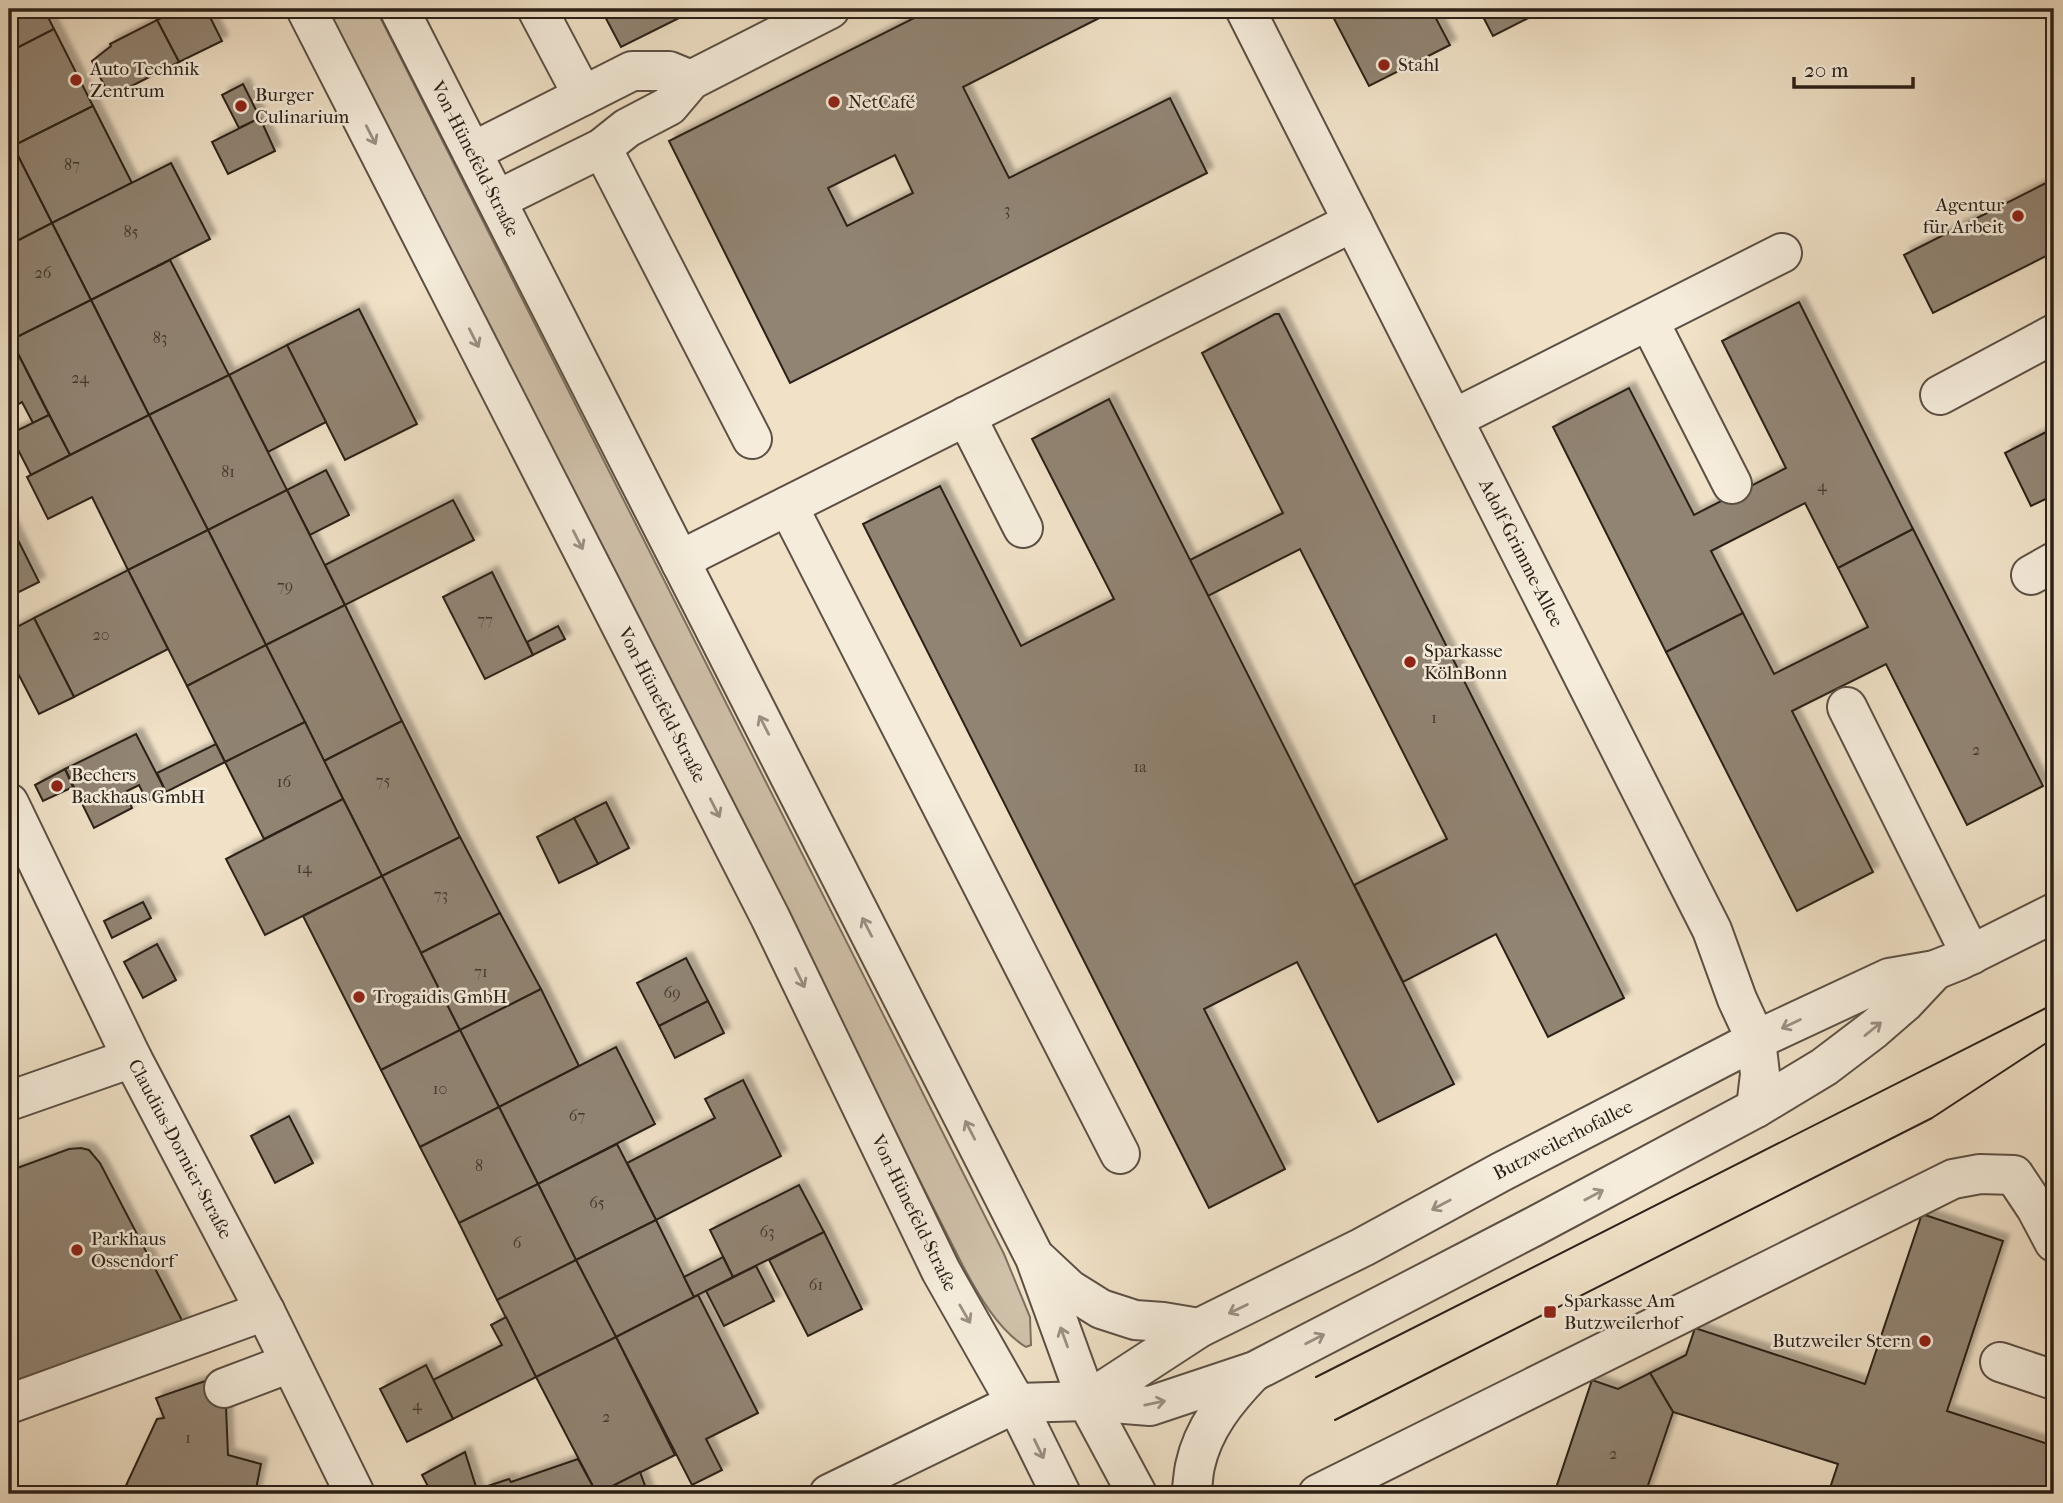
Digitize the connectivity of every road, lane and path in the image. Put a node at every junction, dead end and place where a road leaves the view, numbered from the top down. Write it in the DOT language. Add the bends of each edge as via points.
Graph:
graph roads {
  1 [pos="306,9"];
  2 [pos="399,9"];
  3 [pos="537,9"];
  4 [pos="831,9"];
  5 [pos="1245,9"];
  6 [pos="691,80"];
  7 [pos="583,96"];
  8 [pos="603,148"];
  9 [pos="472,152"];
  10 [pos="497,200"];
  11 [pos="1353,222"];
  12 [pos="1782,253"];
  13 [pos="1649,321"];
  14 [pos="2054,334"];
  15 [pos="1940,395"];
  16 [pos="966,416"];
  17 [pos="1453,419"];
  18 [pos="752,439"];
  19 [pos="1732,484"];
  20 [pos="788,506"];
  21 [pos="1023,528"];
  22 [pos="681,562"];
  23 [pos="1847,707"];
  24 [pos="9,803"];
  25 [pos="2054,913"];
  26 [pos="1971,955"];
  27 [pos="1935,970"];
  28 [pos="1756,1041"];
  29 [pos="132,1058"];
  30 [pos="9,1101"];
  31 [pos="1756,1108"];
  32 [pos="1120,1154"];
  33 [pos="2054,1242"];
  34 [pos="1035,1258"];
  35 [pos="265,1311"];
  36 [pos="1199,1328"];
  37 [pos="2000,1362"];
  38 [pos="290,1363"];
  39 [pos="1255,1371"];
  40 [pos="2054,1380"];
  41 [pos="224,1388"];
  42 [pos="1087,1401"];
  43 [pos="1016,1403"];
  44 [pos="9,1404"];
  45 [pos="355,1494"];
  46 [pos="828,1494"];
  47 [pos="1061,1494"];
  48 [pos="1136,1494"];
  49 [pos="1191,1494"];
  50 [pos="1318,1494"];
  1 -- 43 [label="street, Von-Hünefeld-Straße, one-way" via="770,917 941,1271"];
  2 -- 9 [label="street, Von-Hünefeld-Straße"];
  3 -- 7 [label="street"];
  4 -- 6 [label="street"];
  5 -- 11 [label="street, Adolf-Grimme-Allee"];
  6 -- 7 [label="street" via="669,71 632,71"];
  6 -- 8 [label="street" via="669,106 627,128"];
  7 -- 9 [label="street"];
  8 -- 10 [label="street"];
  8 -- 18 [label="street"];
  9 -- 10 [label="street, Von-Hünefeld-Straße"];
  10 -- 22 [label="street, Von-Hünefeld-Straße"];
  11 -- 16 [label="street"];
  11 -- 17 [label="street, Adolf-Grimme-Allee"];
  12 -- 13 [label="street"];
  13 -- 17 [label="street"];
  13 -- 19 [label="street"];
  14 -- 15 [label="street"];
  16 -- 20 [label="street"];
  16 -- 21 [label="street"];
  17 -- 28 [label="street, Adolf-Grimme-Allee" via="1712,930"];
  20 -- 22 [label="street"];
  20 -- 32 [label="street"];
  34 -- 22 [label="street, Von-Hünefeld-Straße, one-way"];
  23 -- 26 [label="street"];
  24 -- 29 [label="street, Claudius-Dornier-Straße"];
  25 -- 26 [label="street, Butzweilerhofallee"];
  26 -- 27 [label="street, Butzweilerhofallee"];
  27 -- 28 [label="street, Butzweilerhofallee, one-way" via="1889,978"];
  31 -- 27 [label="street, Butzweilerhofallee, one-way" via="1824,1067 1874,1029"];
  28 -- 31 [label="street, Adolf-Grimme-Allee" via="1760,1074"];
  28 -- 36 [label="street, Butzweilerhofallee, one-way"];
  29 -- 30 [label="street"];
  29 -- 35 [label="street, Claudius-Dornier-Straße"];
  39 -- 31 [label="street, Butzweilerhofallee, one-way"];
  33 -- 50 [label="street" via="2014,1175 1953,1179"];
  34 -- 36 [label="street" via="1069,1289 1101,1309 1135,1320"];
  42 -- 34 [label="street, Von-Hünefeld-Straße, one-way"];
  35 -- 38 [label="street, Claudius-Dornier-Straße"];
  35 -- 44 [label="street"];
  36 -- 42 [label="street, Butzweilerhofallee"];
  37 -- 40 [label="street"];
  38 -- 41 [label="street"];
  38 -- 45 [label="street, Claudius-Dornier-Straße"];
  42 -- 39 [label="street, Butzweilerhofallee, one-way" via="1150,1406"];
  39 -- 49 [label="street, Butzweilerhofallee" via="1223,1403 1195,1465"];
  42 -- 43 [label="street"];
  42 -- 48 [label="street, Von-Hünefeld-Straße"];
  43 -- 46 [label="street"];
  43 -- 47 [label="street, Von-Hünefeld-Straße, one-way"];
}
